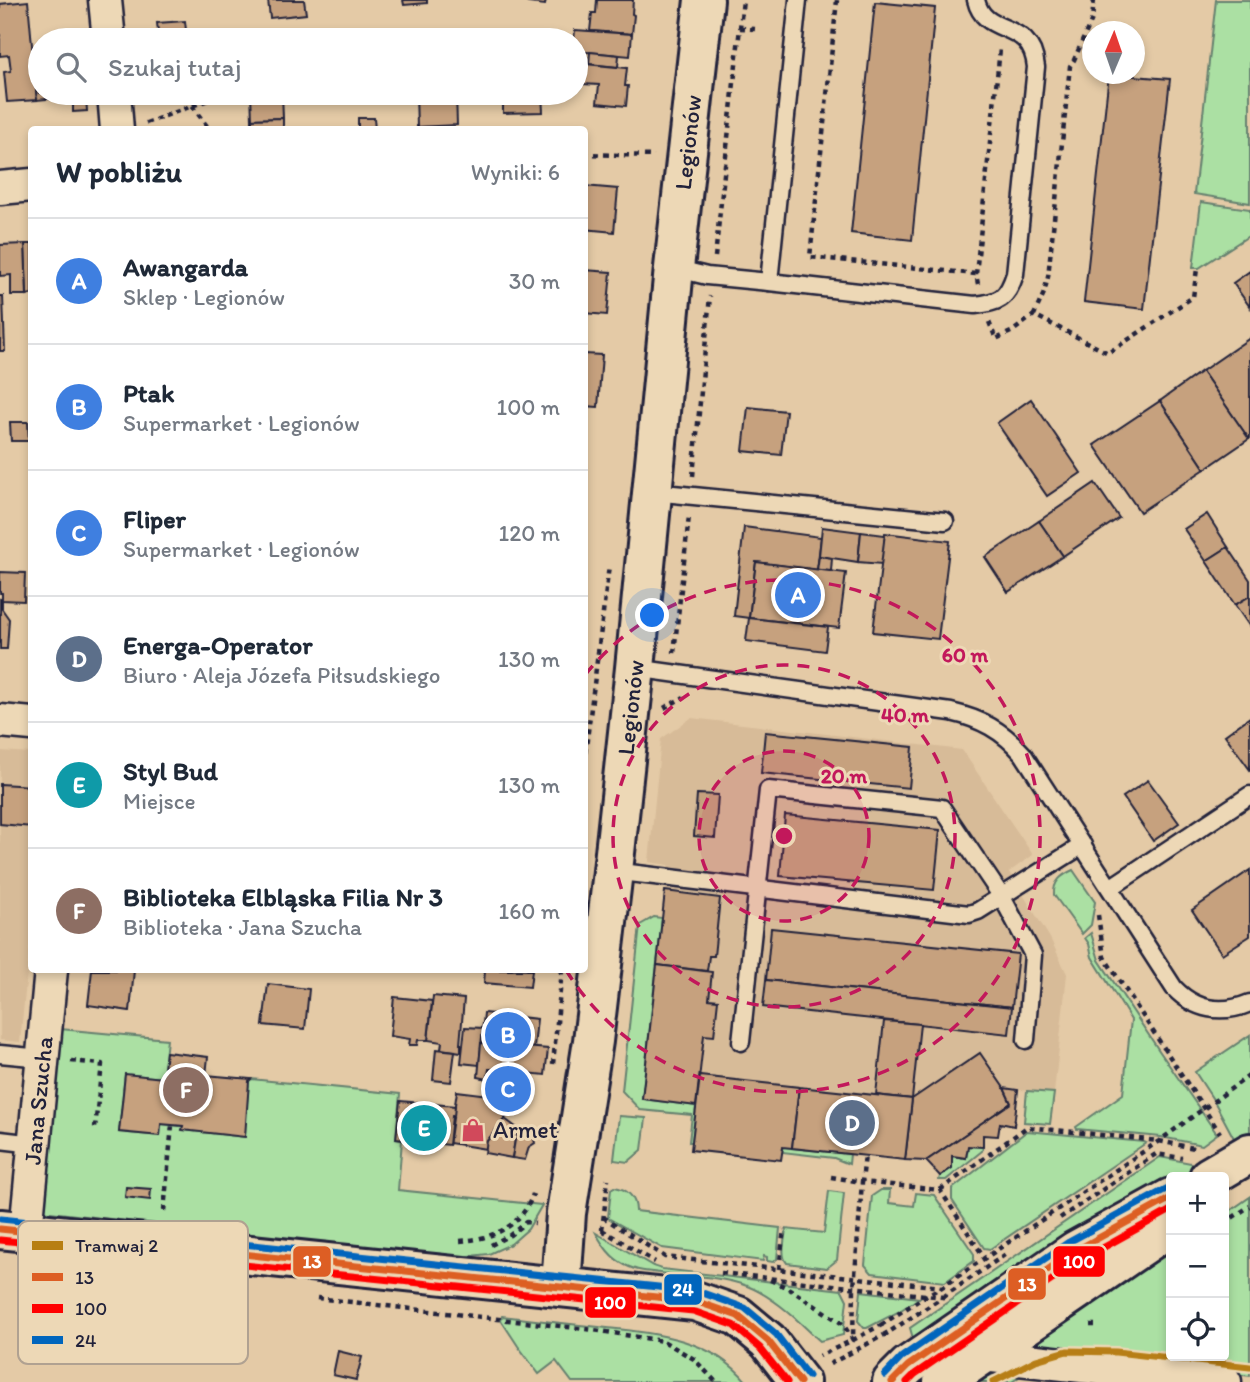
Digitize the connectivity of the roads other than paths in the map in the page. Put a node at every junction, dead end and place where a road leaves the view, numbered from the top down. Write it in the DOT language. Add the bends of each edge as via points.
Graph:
graph roads {
  1 [pos="105,0"];
  2 [pos="704,0"];
  3 [pos="798,0"];
  4 [pos="976,0"];
  5 [pos="108,28"];
  6 [pos="119,105"];
  7 [pos="129,126"];
  8 [pos="28,185"];
  9 [pos="0,188"];
  10 [pos="674,268"];
  11 [pos="769,282"];
  12 [pos="653,492"];
  13 [pos="945,522"];
  14 [pos="635,668"];
  15 [pos="0,721"];
  16 [pos="28,724"];
  17 [pos="1250,795"];
  18 [pos="1083,845"];
  19 [pos="614,871"];
  20 [pos="1110,888"];
  21 [pos="757,889"];
  22 [pos="1002,897"];
  23 [pos="51,973"];
  24 [pos="1250,1003"];
  25 [pos="1026,1040"];
  26 [pos="741,1042"];
  27 [pos="0,1054"];
  28 [pos="43,1058"];
  29 [pos="0,1140"];
  30 [pos="34,1144"];
  31 [pos="1236,1144"];
  32 [pos="1213,1172"];
  33 [pos="1250,1174"];
  34 [pos="1229,1189"];
  35 [pos="1166,1201"];
  36 [pos="1166,1229"];
  37 [pos="13,1230"];
  38 [pos="248,1254"];
  39 [pos="561,1287"];
  40 [pos="983,1355"];
  41 [pos="799,1381"];
  42 [pos="892,1382"];
  43 [pos="943,1382"];
  44 [pos="1225,1382"];
  1 -- 5 [label="street"];
  2 -- 10 [label="main road, Legionów"];
  3 -- 11 [label="lane"];
  4 -- 11 [label="lane" via="985,18 1024,37 1036,66 1015,274 1005,296 967,305"];
  6 -- 7 [label="street"];
  8 -- 9 [label="street"];
  10 -- 11 [label="lane"];
  10 -- 12 [label="main road, Legionów"];
  12 -- 13 [label="lane"];
  12 -- 14 [label="main road, Legionów"];
  14 -- 18 [label="lane" via="975,718 1015,746"];
  14 -- 19 [label="main road, Legionów"];
  15 -- 16 [label="street"];
  17 -- 20 [label="lane"];
  18 -- 20 [label="lane"];
  18 -- 22 [label="lane"];
  19 -- 21 [label="lane"];
  19 -- 39 [label="main road, Legionów" via="566,1213"];
  20 -- 24 [label="lane" via="1182,996 1214,1010"];
  21 -- 22 [label="lane" via="969,915"];
  21 -- 22 [label="lane" via="768,790 942,808"];
  21 -- 26 [label="lane"];
  22 -- 25 [label="lane" via="1033,955"];
  23 -- 28 [label="street, Jana Szucha"];
  27 -- 28 [label="lane"];
  28 -- 30 [label="street, Jana Szucha"];
  29 -- 30 [label="lane"];
  30 -- 37 [label="street, Jana Szucha"];
  31 -- 32 [label="main road"];
  33 -- 34 [label="main road"];
  35 -- 42 [label="main road" via="1075,1251 908,1366"];
  36 -- 40 [label="main road"];
  38 -- 39 [label="main road"];
  39 -- 41 [label="main road" via="695,1301 738,1316 768,1341"];
  40 -- 43 [label="main road"];
  40 -- 44 [label="street"];
}
